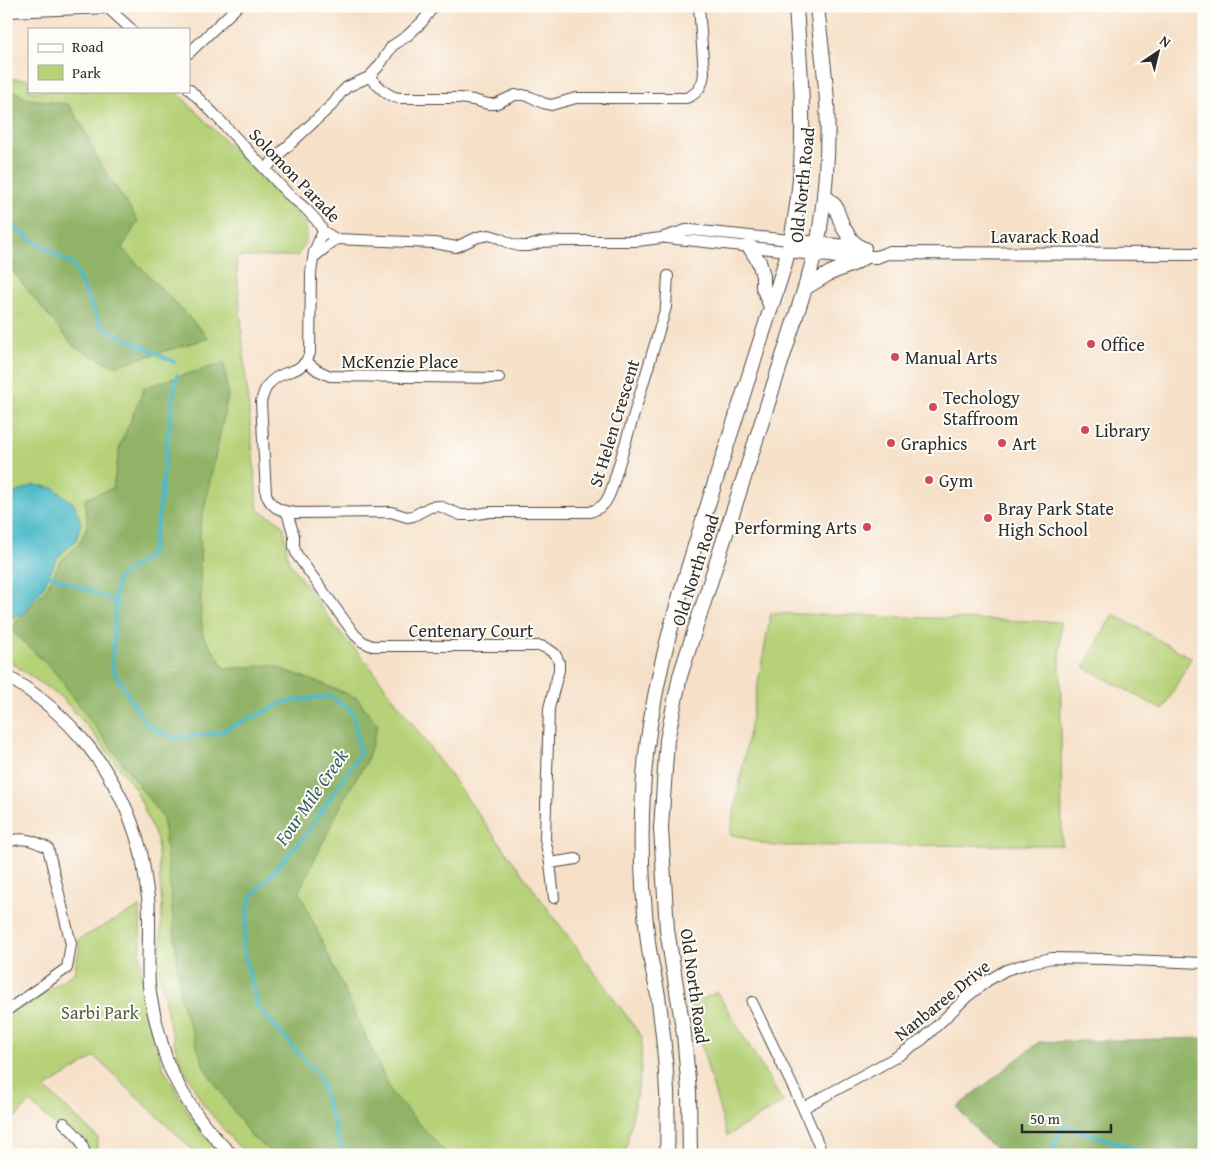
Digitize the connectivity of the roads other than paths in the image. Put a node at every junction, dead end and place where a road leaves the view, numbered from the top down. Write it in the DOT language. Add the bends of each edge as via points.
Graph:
graph roads {
  1 [pos="238,6"];
  2 [pos="434,6"];
  3 [pos="699,6"];
  4 [pos="796,6"];
  5 [pos="817,6"];
  6 [pos="108,7"];
  7 [pos="6,12"];
  8 [pos="130,28"];
  9 [pos="190,52"];
  10 [pos="370,77"];
  11 [pos="190,90"];
  12 [pos="266,170"];
  13 [pos="824,195"];
  14 [pos="323,231"];
  15 [pos="661,238"];
  16 [pos="336,239"];
  17 [pos="748,246"];
  18 [pos="789,246"];
  19 [pos="816,249"];
  20 [pos="862,252"];
  21 [pos="1204,254"];
  22 [pos="313,258"];
  23 [pos="668,276"];
  24 [pos="805,288"];
  25 [pos="771,307"];
  26 [pos="306,361"];
  27 [pos="499,378"];
  28 [pos="287,512"];
  29 [pos="300,513"];
  30 [pos="294,536"];
  31 [pos="6,676"];
  32 [pos="6,843"];
  33 [pos="576,859"];
  34 [pos="550,863"];
  35 [pos="554,898"];
  36 [pos="1204,963"];
  37 [pos="752,1002"];
  38 [pos="6,1011"];
  39 [pos="803,1108"];
  40 [pos="64,1123"];
  41 [pos="86,1155"];
  42 [pos="232,1155"];
  43 [pos="666,1155"];
  44 [pos="690,1155"];
  45 [pos="823,1155"];
  1 -- 9 [label="street"];
  2 -- 10 [label="street" via="408,36 392,46"];
  3 -- 10 [label="street" via="703,82 686,98 576,98 551,105 515,95 488,104 460,98 392,97"];
  4 -- 18 [label="main road, Old North Road" via="802,139 800,181"];
  5 -- 13 [label="main road, Old North Road" via="827,100"];
  6 -- 7 [label="street"];
  6 -- 8 [label="street"];
  10 -- 12 [label="street" via="347,87"];
  11 -- 12 [label="street, Solomon Parade"];
  12 -- 14 [label="street, Solomon Parade" via="306,209"];
  13 -- 19 [label="main road, Old North Road"];
  13 -- 20 [label="main road" via="835,206 843,227"];
  14 -- 16 [label="street, Solomon Parade"];
  14 -- 22 [label="street"];
  15 -- 16 [label="street, Solomon Parade" via="636,241 560,240 520,246 489,235 456,247 434,243"];
  15 -- 17 [label="street, Solomon Parade"];
  15 -- 18 [label="street, Solomon Parade" via="691,230"];
  16 -- 22 [label="street"];
  17 -- 18 [label="street, Solomon Parade"];
  17 -- 25 [label="main road" via="760,262 763,287"];
  18 -- 19 [label="street, Lavarack Road"];
  18 -- 25 [label="main road, Old North Road"];
  19 -- 20 [label="street, Lavarack Road"];
  19 -- 24 [label="main road, Old North Road"];
  20 -- 21 [label="street, Lavarack Road" via="878,249 887,253"];
  20 -- 24 [label="main road" via="855,263"];
  22 -- 26 [label="street" via="310,353"];
  23 -- 29 [label="street, St Helen Crescent" via="666,307 612,488 604,505 590,512 470,515 461,515 439,506 407,517 391,512"];
  24 -- 44 [label="main road, Old North Road" via="680,676 667,740 661,828 668,930 685,1044"];
  25 -- 43 [label="main road, Old North Road" via="674,615 661,662 646,756 642,838 644,889 648,944 664,1042 668,1096"];
  26 -- 27 [label="street, McKenzie Place" via="330,376"];
  26 -- 28 [label="street" via="268,384 261,402 266,494 274,507"];
  28 -- 29 [label="street, St Helen Crescent"];
  28 -- 30 [label="street, Centenary Court"];
  29 -- 30 [label="street, Centenary Court"];
  30 -- 34 [label="street, Centenary Court" via="297,555 363,642 372,646 541,646 555,654 558,670 548,708 545,839"];
  31 -- 42 [label="street" via="61,716 82,739 116,788 139,846 144,872 149,914 149,986 168,1064 204,1124"];
  32 -- 38 [label="street" via="13,839 35,841 48,848 71,944 67,968"];
  33 -- 34 [label="street"];
  34 -- 35 [label="street, Centenary Court"];
  36 -- 39 [label="street, Nanbaree Drive" via="1052,958 1006,970 986,981 923,1039 898,1056"];
  37 -- 39 [label="street"];
  39 -- 45 [label="street"];
  40 -- 41 [label="street" via="79,1137"];
}
